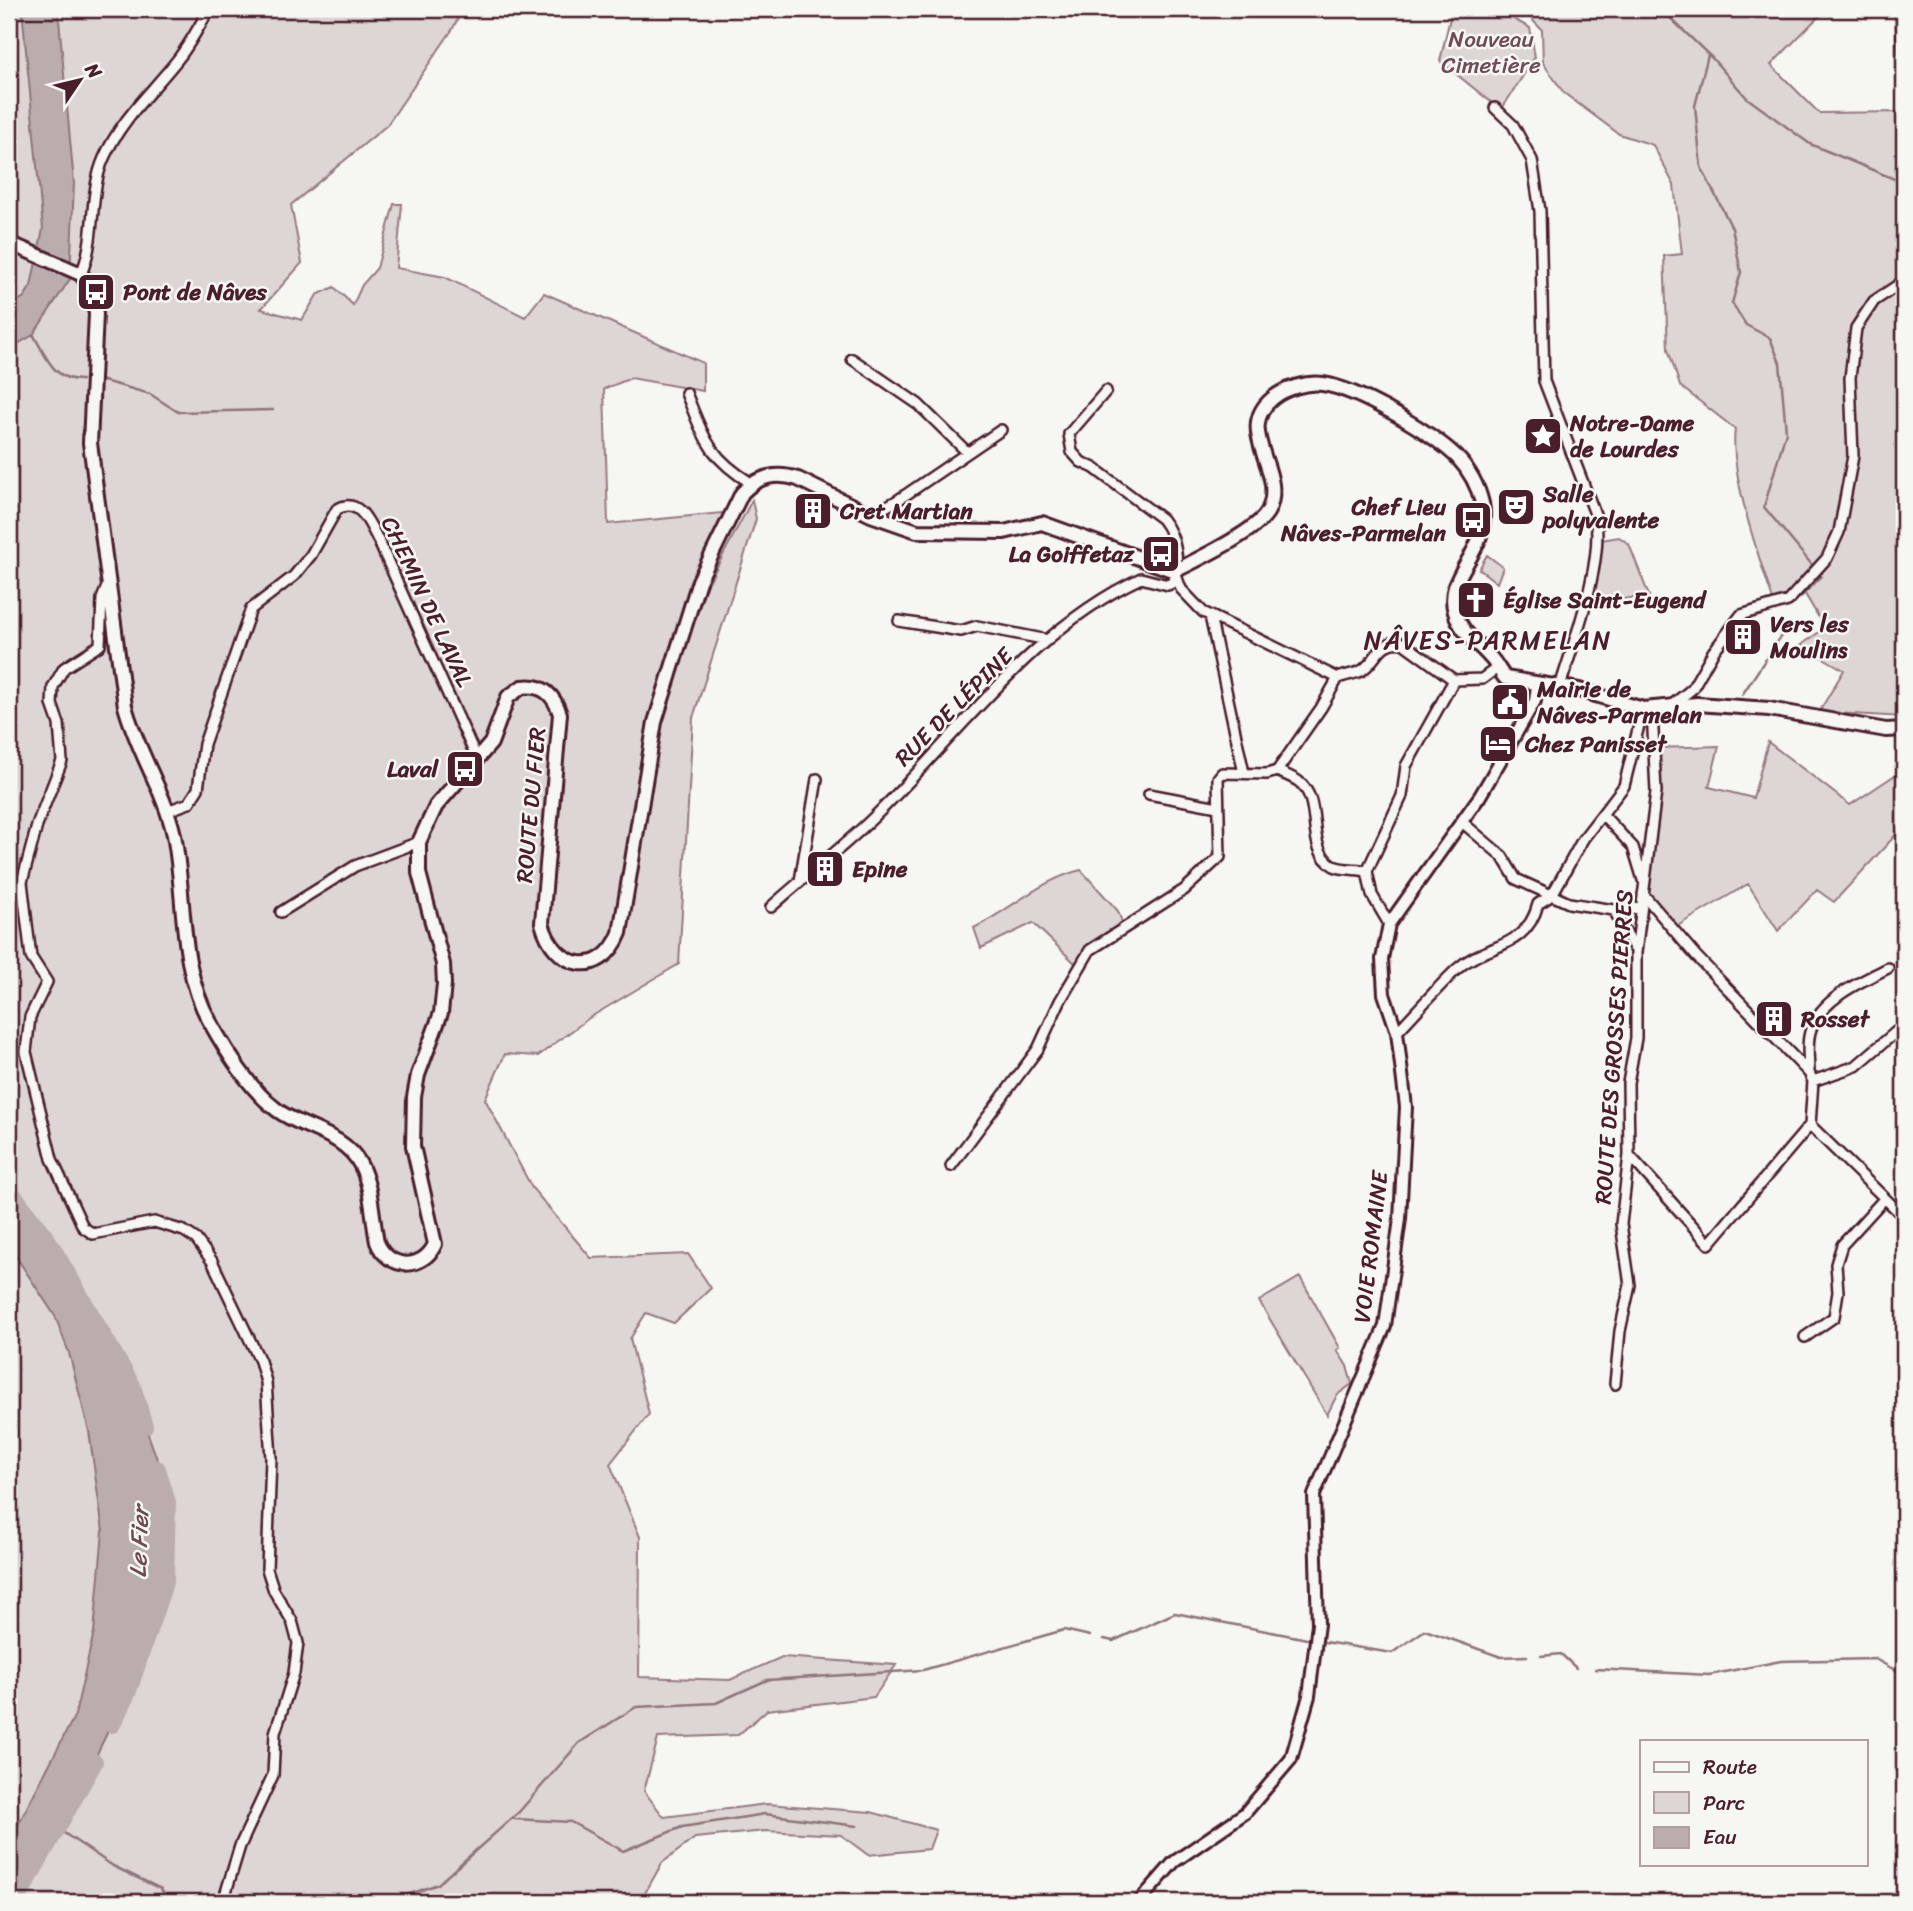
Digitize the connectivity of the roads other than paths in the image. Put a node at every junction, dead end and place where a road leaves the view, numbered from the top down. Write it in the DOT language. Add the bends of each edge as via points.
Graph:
graph roads {
  1 [pos="209,9"];
  2 [pos="1901,12"];
  3 [pos="1904,54"];
  4 [pos="1495,108"];
  5 [pos="9,243"];
  6 [pos="81,274"];
  7 [pos="1904,281"];
  8 [pos="852,359"];
  9 [pos="1106,391"];
  10 [pos="686,393"];
  11 [pos="1001,430"];
  12 [pos="967,452"];
  13 [pos="751,483"];
  14 [pos="871,515"];
  15 [pos="1175,571"];
  16 [pos="108,583"];
  17 [pos="1210,616"];
  18 [pos="899,621"];
  19 [pos="1048,639"];
  20 [pos="1497,668"];
  21 [pos="1338,677"];
  22 [pos="1454,680"];
  23 [pos="1537,686"];
  24 [pos="1560,687"];
  25 [pos="1667,708"];
  26 [pos="1648,710"];
  27 [pos="1904,729"];
  28 [pos="478,761"];
  29 [pos="1278,771"];
  30 [pos="1244,773"];
  31 [pos="817,779"];
  32 [pos="1149,794"];
  33 [pos="1218,807"];
  34 [pos="167,811"];
  35 [pos="1603,815"];
  36 [pos="1462,822"];
  37 [pos="419,842"];
  38 [pos="1367,870"];
  39 [pos="800,881"];
  40 [pos="1644,883"];
  41 [pos="1643,894"];
  42 [pos="1552,895"];
  43 [pos="771,907"];
  44 [pos="1641,907"];
  45 [pos="1614,910"];
  46 [pos="281,912"];
  47 [pos="1389,924"];
  48 [pos="1636,953"];
  49 [pos="1888,968"];
  50 [pos="1904,1025"];
  51 [pos="1397,1032"];
  52 [pos="1811,1077"];
  53 [pos="1810,1125"];
  54 [pos="1629,1155"];
  55 [pos="951,1166"];
  56 [pos="1884,1199"];
  57 [pos="1904,1217"];
  58 [pos="1805,1337"];
  59 [pos="1615,1384"];
  60 [pos="223,1902"];
  61 [pos="1139,1902"];
  1 -- 6 [label="street" via="178,58 123,123 103,159"];
  2 -- 3 [label="street"];
  4 -- 24 [label="street" via="1513,125 1532,160 1540,211 1544,381 1599,533 1584,608"];
  5 -- 6 [label="main road"];
  6 -- 16 [label="main road, ROUTE DU FIER" via="89,283 96,314 90,443"];
  7 -- 25 [label="street" via="1874,300 1856,328 1850,378 1853,456 1839,532 1827,558 1788,601 1741,615 1688,694"];
  8 -- 12 [label="street" via="918,404"];
  9 -- 15 [label="street" via="1069,434 1072,452 1162,519 1176,542"];
  10 -- 13 [label="street" via="706,443 725,467"];
  11 -- 12 [label="street"];
  12 -- 14 [label="street"];
  13 -- 14 [label="main road" via="785,475"];
  13 -- 28 [label="main road, ROUTE DU FIER" via="699,582 655,722 620,933 605,956 580,964 569,961 550,946 542,923 560,714 551,695 531,685 514,691"];
  14 -- 15 [label="main road" via="917,531 1004,532 1042,523"];
  15 -- 17 [label="street" via="1181,589"];
  15 -- 19 [label="street, RUE DE LÉPINE" via="1168,585 1141,578 1111,592"];
  15 -- 20 [label="main road" via="1242,534 1268,513 1272,477 1255,425 1261,410 1286,390 1322,384 1370,400 1446,449 1474,479 1483,528 1454,587 1454,610 1467,637"];
  16 -- 34 [label="main road, ROUTE DU FIER" via="127,715"];
  16 -- 60 [label="street" via="102,598 100,645 64,668 52,687 62,761 38,822 22,882 31,957 47,982 30,1017 26,1052 52,1159 87,1231 93,1234 154,1222 196,1239 212,1261 266,1382 271,1458 267,1569 298,1643 294,1673 275,1733 273,1775 240,1846"];
  17 -- 21 [label="street"];
  17 -- 30 [label="street"];
  18 -- 19 [label="street" via="961,631 977,626"];
  19 -- 39 [label="street, RUE DE LÉPINE" via="873,819"];
  20 -- 22 [label="street" via="1482,679"];
  20 -- 23 [label="main road" via="1512,682"];
  21 -- 22 [label="street" via="1363,670 1382,646 1396,642"];
  21 -- 29 [label="street"];
  22 -- 38 [label="street" via="1406,766 1402,796"];
  23 -- 24 [label="main road"];
  23 -- 36 [label="street, VOIE ROMAINE" via="1535,701"];
  24 -- 26 [label="main road"];
  25 -- 26 [label="main road"];
  25 -- 27 [label="main road" via="1696,704 1769,709 1886,730"];
  26 -- 35 [label="street" via="1624,786"];
  26 -- 40 [label="street, ROUTE DES GROSSES PIERRES" via="1656,792"];
  28 -- 34 [label="street, CHEMIN DE LAVAL" via="365,515 344,505 294,576 251,609 204,744 198,789 189,803"];
  28 -- 37 [label="main road, ROUTE DU FIER" via="436,806"];
  29 -- 30 [label="street"];
  29 -- 38 [label="street" via="1298,781 1309,796 1317,843 1325,858 1336,867"];
  30 -- 33 [label="street" via="1222,773 1217,778"];
  31 -- 39 [label="street"];
  32 -- 33 [label="street"];
  33 -- 55 [label="street" via="1220,857 1184,890 1090,950 1038,1049"];
  34 -- 37 [label="main road, ROUTE DU FIER" via="190,968 210,1021 263,1098 291,1119 351,1151 366,1182 380,1251 399,1263 414,1264 424,1260 435,1244 413,1146 413,1115 418,1075 444,996 443,964 419,873"];
  35 -- 40 [label="street" via="1633,847"];
  35 -- 42 [label="street" via="1573,855"];
  36 -- 42 [label="street" via="1502,856 1516,879"];
  36 -- 47 [label="street, VOIE ROMAINE"];
  37 -- 46 [label="street" via="355,866"];
  38 -- 47 [label="street" via="1372,895"];
  39 -- 43 [label="street, RUE DE LÉPINE"];
  40 -- 41 [label="street, ROUTE DES GROSSES PIERRES"];
  41 -- 44 [label="street, ROUTE DES GROSSES PIERRES"];
  41 -- 52 [label="street"];
  42 -- 45 [label="street" via="1569,903"];
  42 -- 51 [label="street" via="1538,904 1534,919 1513,940 1459,967"];
  44 -- 45 [label="street"];
  44 -- 48 [label="street, ROUTE DES GROSSES PIERRES"];
  45 -- 48 [label="street"];
  47 -- 51 [label="street, VOIE ROMAINE" via="1382,959 1384,994"];
  48 -- 54 [label="street, ROUTE DES GROSSES PIERRES"];
  49 -- 52 [label="street" via="1849,988 1817,1018 1808,1042"];
  50 -- 52 [label="street" via="1856,1066"];
  51 -- 61 [label="street, VOIE ROMAINE" via="1406,1107 1400,1219 1385,1325 1314,1495 1318,1624 1309,1696 1291,1759 1245,1813 1174,1863"];
  52 -- 53 [label="street"];
  53 -- 54 [label="street" via="1709,1244"];
  53 -- 56 [label="street"];
  54 -- 59 [label="street, ROUTE DES GROSSES PIERRES" via="1621,1224 1630,1284"];
  56 -- 57 [label="street"];
  56 -- 58 [label="street" via="1842,1245 1836,1264 1838,1292 1833,1317"];
}
